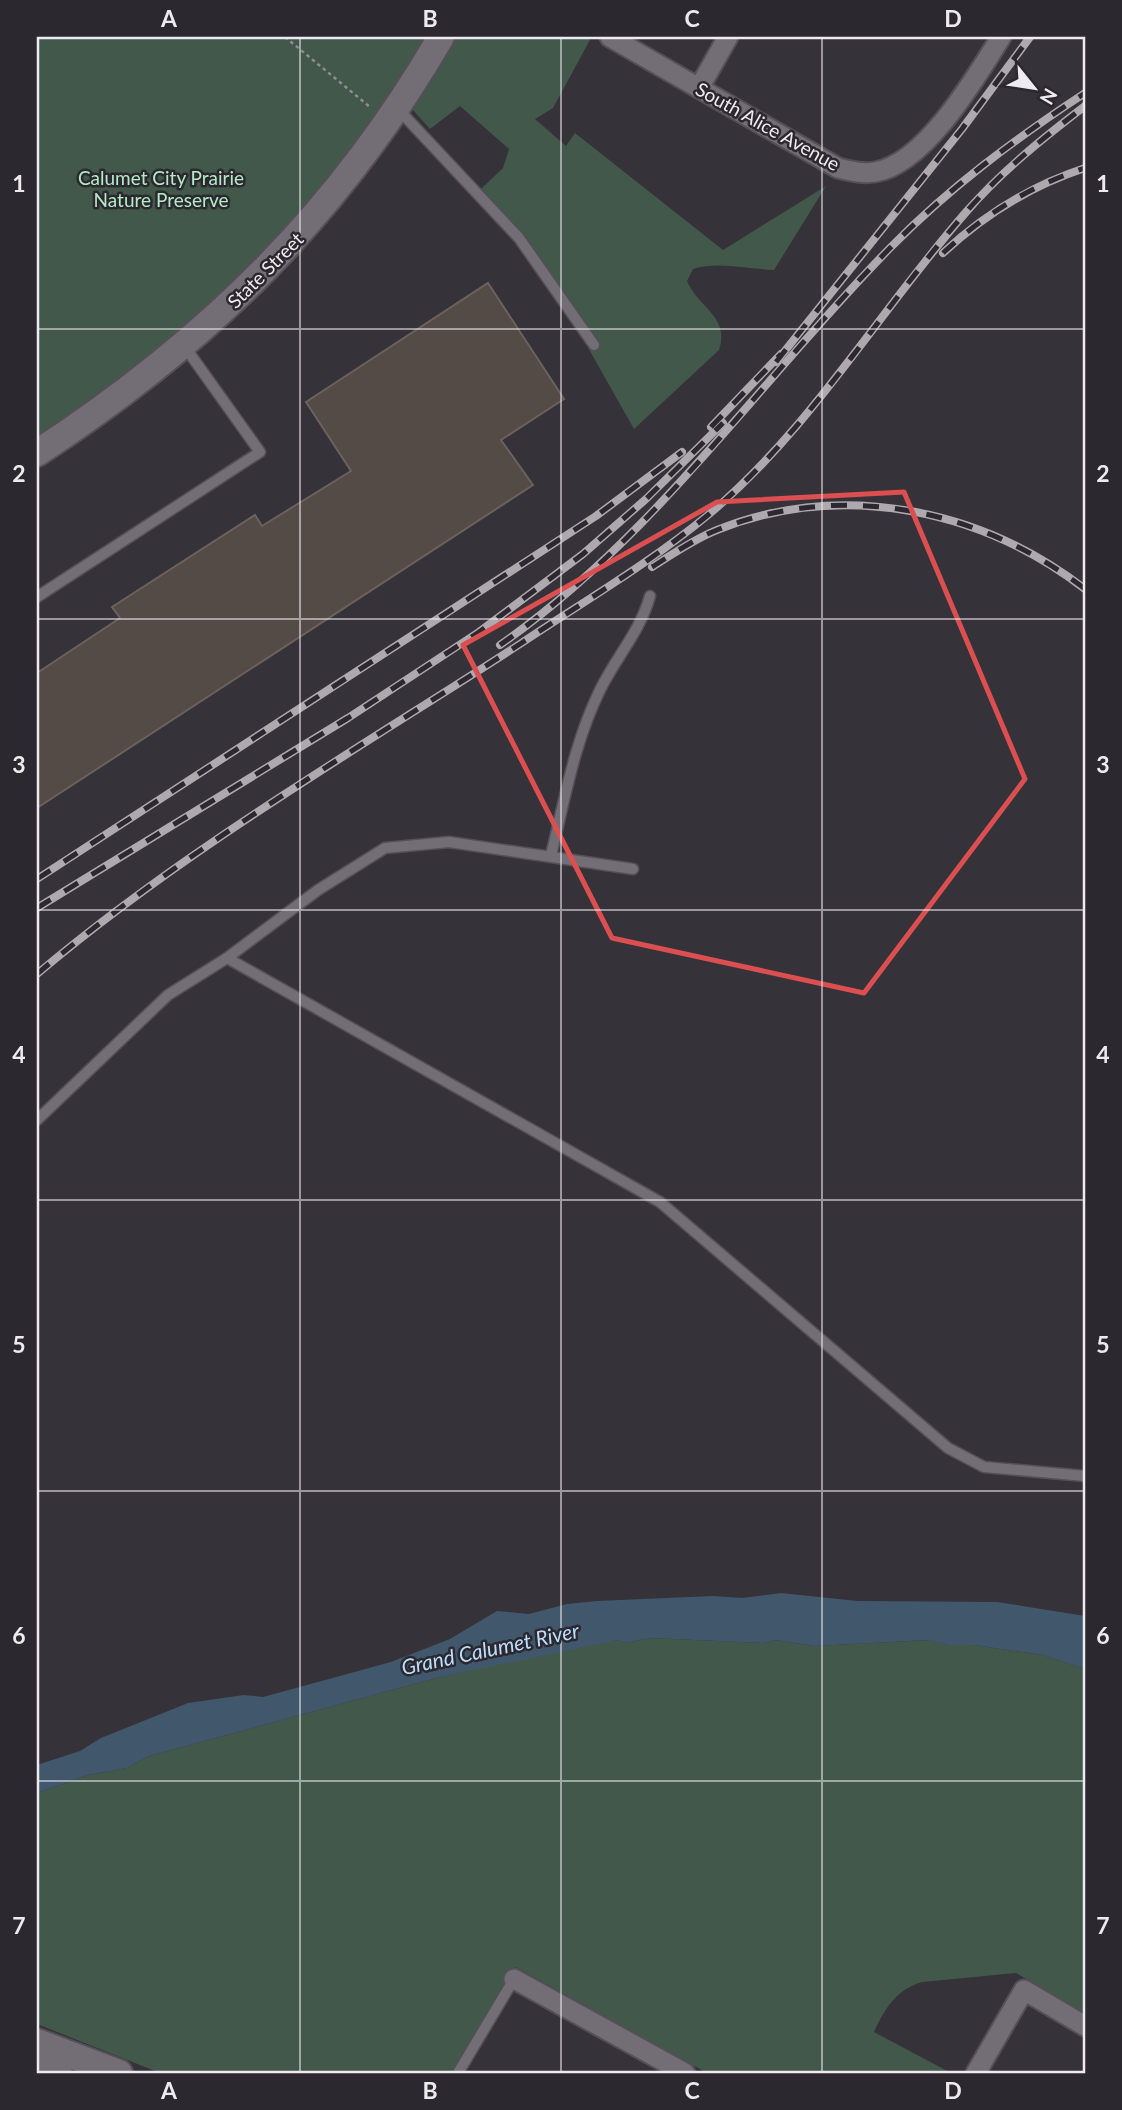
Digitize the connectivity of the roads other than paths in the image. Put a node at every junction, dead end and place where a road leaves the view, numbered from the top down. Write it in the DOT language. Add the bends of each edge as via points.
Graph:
graph roads {
  1 [pos="441,37"];
  2 [pos="610,37"];
  3 [pos="728,37"];
  4 [pos="1001,37"];
  5 [pos="699,88"];
  6 [pos="393,116"];
  7 [pos="594,345"];
  8 [pos="184,347"];
  9 [pos="37,453"];
  10 [pos="650,596"];
  11 [pos="37,597"];
  12 [pos="551,855"];
  13 [pos="633,869"];
  14 [pos="227,958"];
  15 [pos="37,1120"];
  16 [pos="1085,1476"];
  17 [pos="514,1979"];
  18 [pos="1085,2026"];
  19 [pos="37,2042"];
  20 [pos="37,2065"];
  21 [pos="59,2073"];
  22 [pos="119,2073"];
  23 [pos="458,2073"];
  24 [pos="685,2073"];
  25 [pos="976,2073"];
  1 -- 6 [label="street, State Street"];
  2 -- 5 [label="street, South Alice Avenue"];
  3 -- 5 [label="street"];
  4 -- 5 [label="street, South Alice Avenue" via="926,141 901,162 877,172 838,168"];
  6 -- 7 [label="lane" via="519,238"];
  6 -- 8 [label="street, State Street" via="281,256"];
  8 -- 9 [label="street, State Street" via="103,410"];
  8 -- 11 [label="lane" via="260,452"];
  10 -- 12 [label="lane" via="643,620 600,690 573,756"];
  12 -- 13 [label="lane"];
  12 -- 14 [label="lane" via="449,842 385,848 318,890"];
  14 -- 15 [label="lane" via="168,995"];
  14 -- 16 [label="lane" via="660,1202 948,1447 984,1467"];
  17 -- 23 [label="lane"];
  17 -- 24 [label="street"];
  18 -- 25 [label="street" via="1024,1990"];
  19 -- 22 [label="street"];
  20 -- 21 [label="street"];
}
